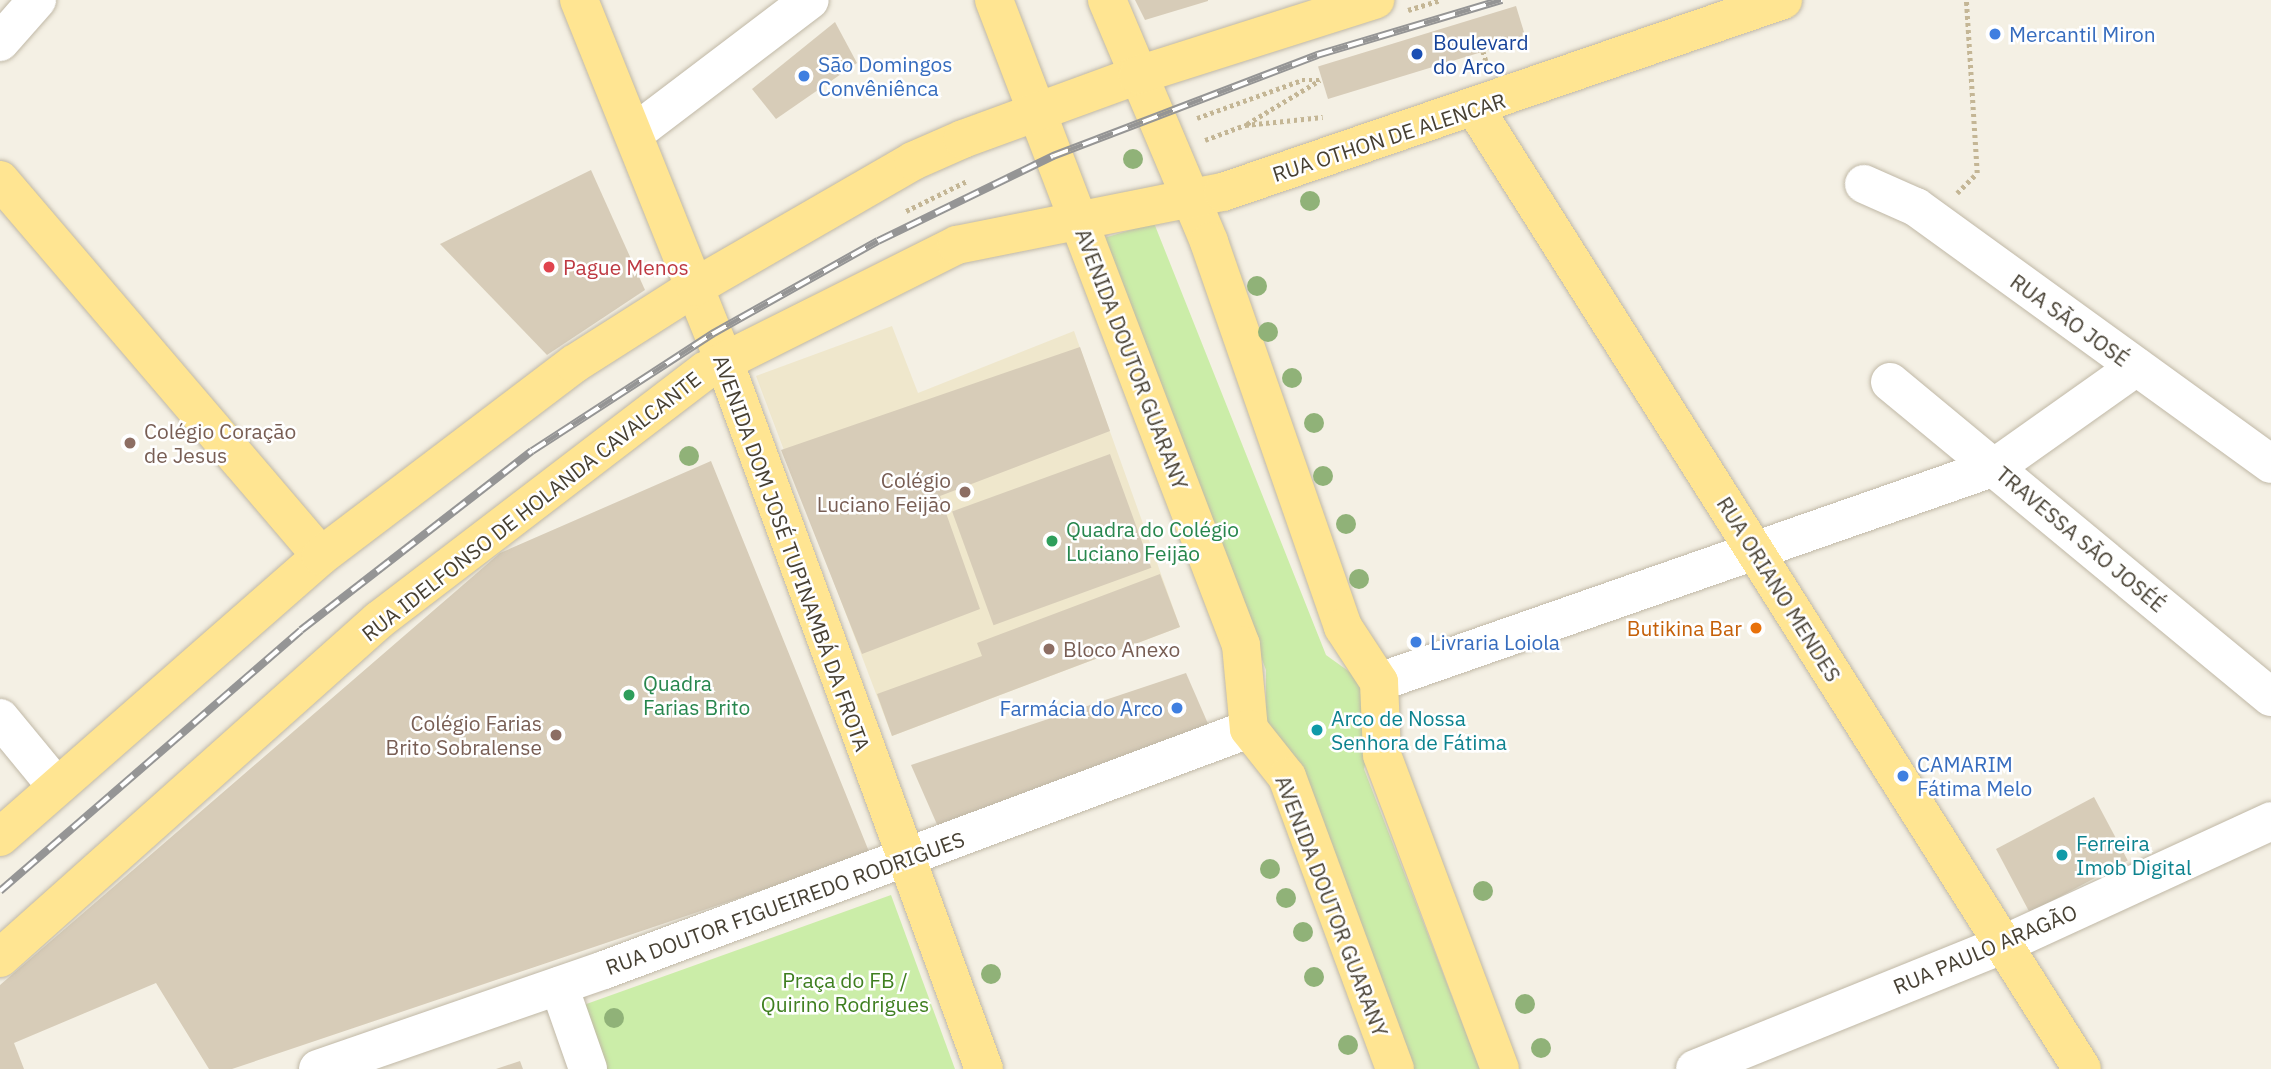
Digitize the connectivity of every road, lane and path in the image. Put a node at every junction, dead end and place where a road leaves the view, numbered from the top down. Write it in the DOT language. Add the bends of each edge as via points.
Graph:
graph roads {
  1 [pos="37,0"];
  2 [pos="579,0"];
  3 [pos="810,0"];
  4 [pos="995,0"];
  5 [pos="1107,0"];
  6 [pos="1375,0"];
  7 [pos="1783,0"];
  8 [pos="1966,0"];
  9 [pos="0,42"];
  10 [pos="1138,75"];
  11 [pos="1035,110"];
  12 [pos="1476,110"];
  13 [pos="1336,115"];
  14 [pos="1192,120"];
  15 [pos="1245,125"];
  16 [pos="636,132"];
  17 [pos="1201,141"];
  18 [pos="0,180"];
  19 [pos="1864,184"];
  20 [pos="1191,199"];
  21 [pos="1933,219"];
  22 [pos="1080,222"];
  23 [pos="695,287"];
  24 [pos="724,361"];
  25 [pos="2136,367"];
  26 [pos="1890,382"];
  27 [pos="2271,464"];
  28 [pos="1995,467"];
  29 [pos="1756,554"];
  30 [pos="321,556"];
  31 [pos="1379,682"];
  32 [pos="2271,697"];
  33 [pos="0,718"];
  34 [pos="1249,729"];
  35 [pos="56,786"];
  36 [pos="2271,821"];
  37 [pos="0,837"];
  38 [pos="902,860"];
  39 [pos="2004,944"];
  40 [pos="0,958"];
  41 [pos="559,986"];
  42 [pos="318,1069"];
  43 [pos="588,1069"];
  44 [pos="984,1069"];
  45 [pos="1395,1069"];
  46 [pos="1500,1069"];
  47 [pos="1695,1069"];
  48 [pos="2082,1069"];
  1 -- 9 [label="street"];
  2 -- 16 [label="main road, AVENIDA DOM JOSÉ TUPINAMBÁ DA FROTA"];
  3 -- 16 [label="street"];
  4 -- 11 [label="main road, AVENIDA DOUTOR GUARANY"];
  5 -- 10 [label="main road"];
  6 -- 10 [label="main road"];
  7 -- 12 [label="main road, RUA OTHON DE ALENCAR"];
  8 -- 21 [label="path" via="1977,173"];
  10 -- 11 [label="main road"];
  10 -- 20 [label="main road"];
  11 -- 22 [label="main road, AVENIDA DOUTOR GUARANY"];
  11 -- 23 [label="main road" via="914,161"];
  12 -- 20 [label="main road, RUA OTHON DE ALENCAR"];
  12 -- 29 [label="main road, RUA ORIANO MENDES"];
  13 -- 15 [label="path"];
  14 -- 15 [label="path" via="1302,79 1321,80"];
  15 -- 17 [label="path"];
  16 -- 23 [label="main road, AVENIDA DOM JOSÉ TUPINAMBÁ DA FROTA"];
  18 -- 30 [label="main road"];
  19 -- 21 [label="street, RUA SÃO JOSÉ"];
  20 -- 22 [label="main road, RUA IDELFONSO DE HOLANDA CAVALCANTE"];
  20 -- 31 [label="main road" via="1343,627"];
  21 -- 25 [label="street, RUA SÃO JOSÉ"];
  22 -- 24 [label="main road, RUA IDELFONSO DE HOLANDA CAVALCANTE" via="957,245"];
  22 -- 34 [label="main road, AVENIDA DOUTOR GUARANY" via="1241,645"];
  23 -- 24 [label="main road, AVENIDA DOM JOSÉ TUPINAMBÁ DA FROTA"];
  23 -- 30 [label="main road" via="574,364"];
  24 -- 38 [label="main road, AVENIDA DOM JOSÉ TUPINAMBÁ DA FROTA"];
  24 -- 40 [label="main road, RUA IDELFONSO DE HOLANDA CAVALCANTE" via="379,620"];
  25 -- 27 [label="street, RUA SÃO JOSÉ"];
  25 -- 28 [label="street"];
  26 -- 28 [label="street, TRAVESSA SÃO JOSÉÉ"];
  28 -- 29 [label="street"];
  28 -- 32 [label="street, TRAVESSA SÃO JOSÉÉ"];
  29 -- 31 [label="street"];
  29 -- 39 [label="main road, RUA ORIANO MENDES"];
  30 -- 35 [label="main road"];
  31 -- 46 [label="main road" via="1382,755"];
  33 -- 35 [label="street"];
  34 -- 38 [label="street, RUA DOUTOR FIGUEIREDO RODRIGUES"];
  34 -- 45 [label="main road, AVENIDA DOUTOR GUARANY" via="1287,776"];
  35 -- 37 [label="main road"];
  36 -- 39 [label="street, RUA PAULO ARAGÃO"];
  38 -- 41 [label="street, RUA DOUTOR FIGUEIREDO RODRIGUES"];
  38 -- 44 [label="main road, AVENIDA DOM JOSÉ TUPINAMBÁ DA FROTA"];
  39 -- 47 [label="street, RUA PAULO ARAGÃO"];
  39 -- 48 [label="main road, RUA ORIANO MENDES"];
  41 -- 42 [label="street, RUA DOUTOR FIGUEIREDO RODRIGUES"];
  41 -- 43 [label="street"];
}
